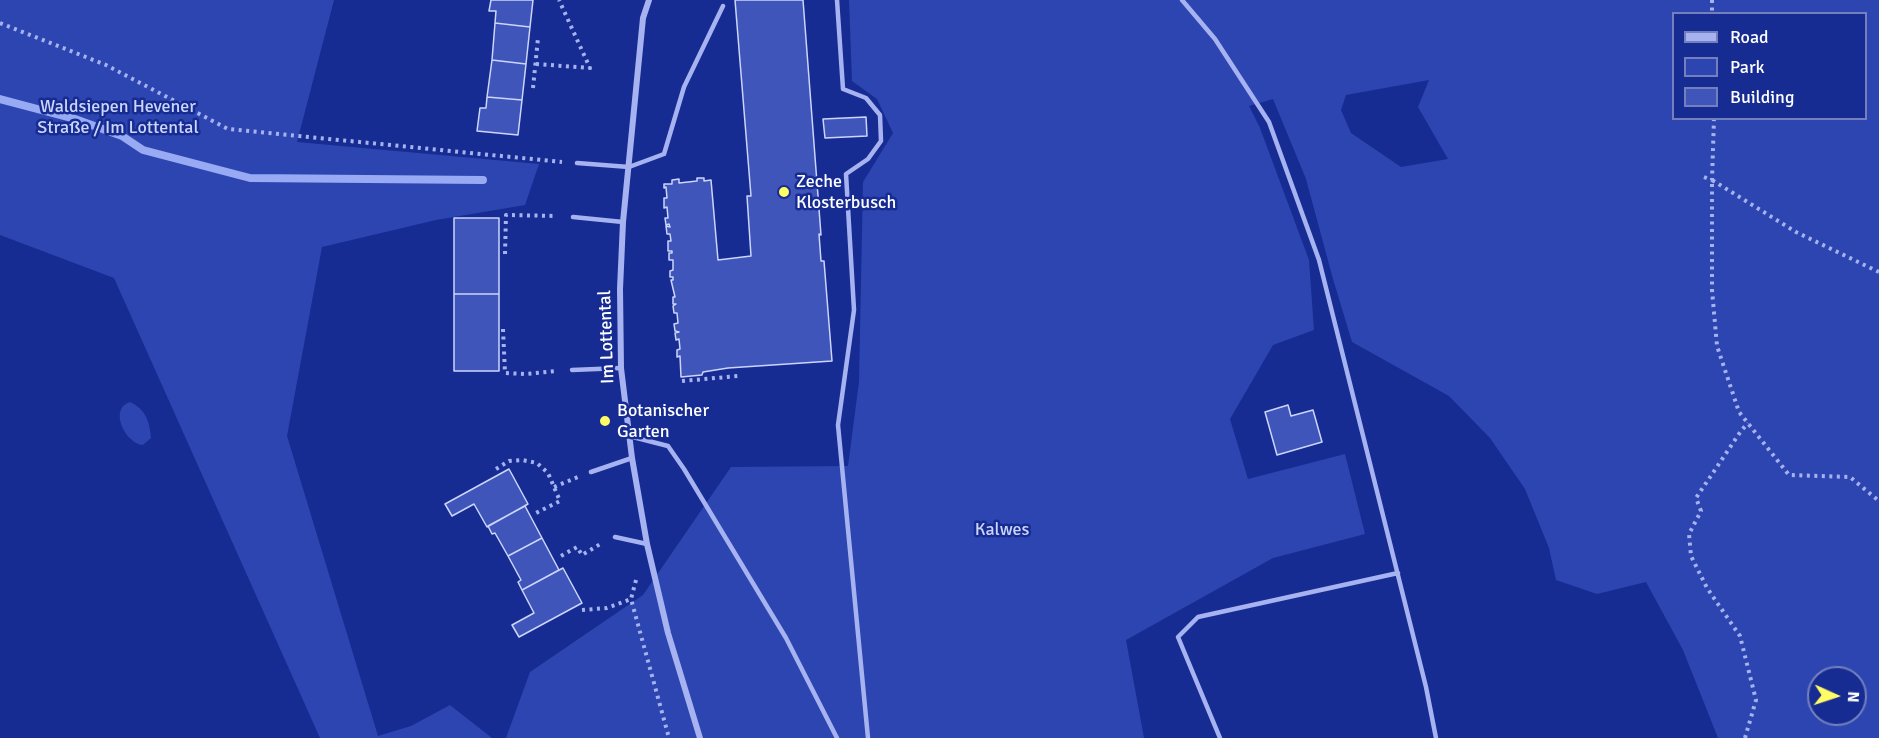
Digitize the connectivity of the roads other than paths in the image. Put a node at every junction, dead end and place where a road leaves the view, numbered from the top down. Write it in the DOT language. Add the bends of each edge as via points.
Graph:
graph roads {
  1 [pos="649,0"];
  2 [pos="837,0"];
  3 [pos="1182,0"];
  4 [pos="723,6"];
  5 [pos="577,163"];
  6 [pos="629,167"];
  7 [pos="573,217"];
  8 [pos="623,222"];
  9 [pos="621,368"];
  10 [pos="572,370"];
  11 [pos="629,436"];
  12 [pos="632,458"];
  13 [pos="591,472"];
  14 [pos="615,537"];
  15 [pos="647,544"];
  16 [pos="1398,573"];
  17 [pos="700,738"];
  18 [pos="837,738"];
  19 [pos="868,738"];
  20 [pos="1220,738"];
  21 [pos="1436,738"];
  1 -- 6 [label="street, Im Lottental" via="643,18"];
  2 -- 19 [label="lane" via="843,89 866,98 880,115 881,132 881,141 868,159 846,174 854,310 838,425"];
  3 -- 16 [label="lane" via="1215,39 1269,122 1319,260"];
  4 -- 6 [label="lane" via="684,87 664,154"];
  5 -- 6 [label="lane"];
  6 -- 8 [label="street, Im Lottental"];
  7 -- 8 [label="lane"];
  8 -- 9 [label="street, Im Lottental"];
  9 -- 10 [label="lane"];
  9 -- 11 [label="street, Im Lottental"];
  11 -- 12 [label="street, Im Lottental"];
  11 -- 18 [label="lane" via="668,446 684,469 786,638"];
  12 -- 13 [label="lane"];
  12 -- 15 [label="street, Im Lottental"];
  14 -- 15 [label="lane"];
  15 -- 17 [label="street, Im Lottental" via="668,633"];
  16 -- 20 [label="lane" via="1198,617 1178,637"];
  16 -- 21 [label="lane"];
}
